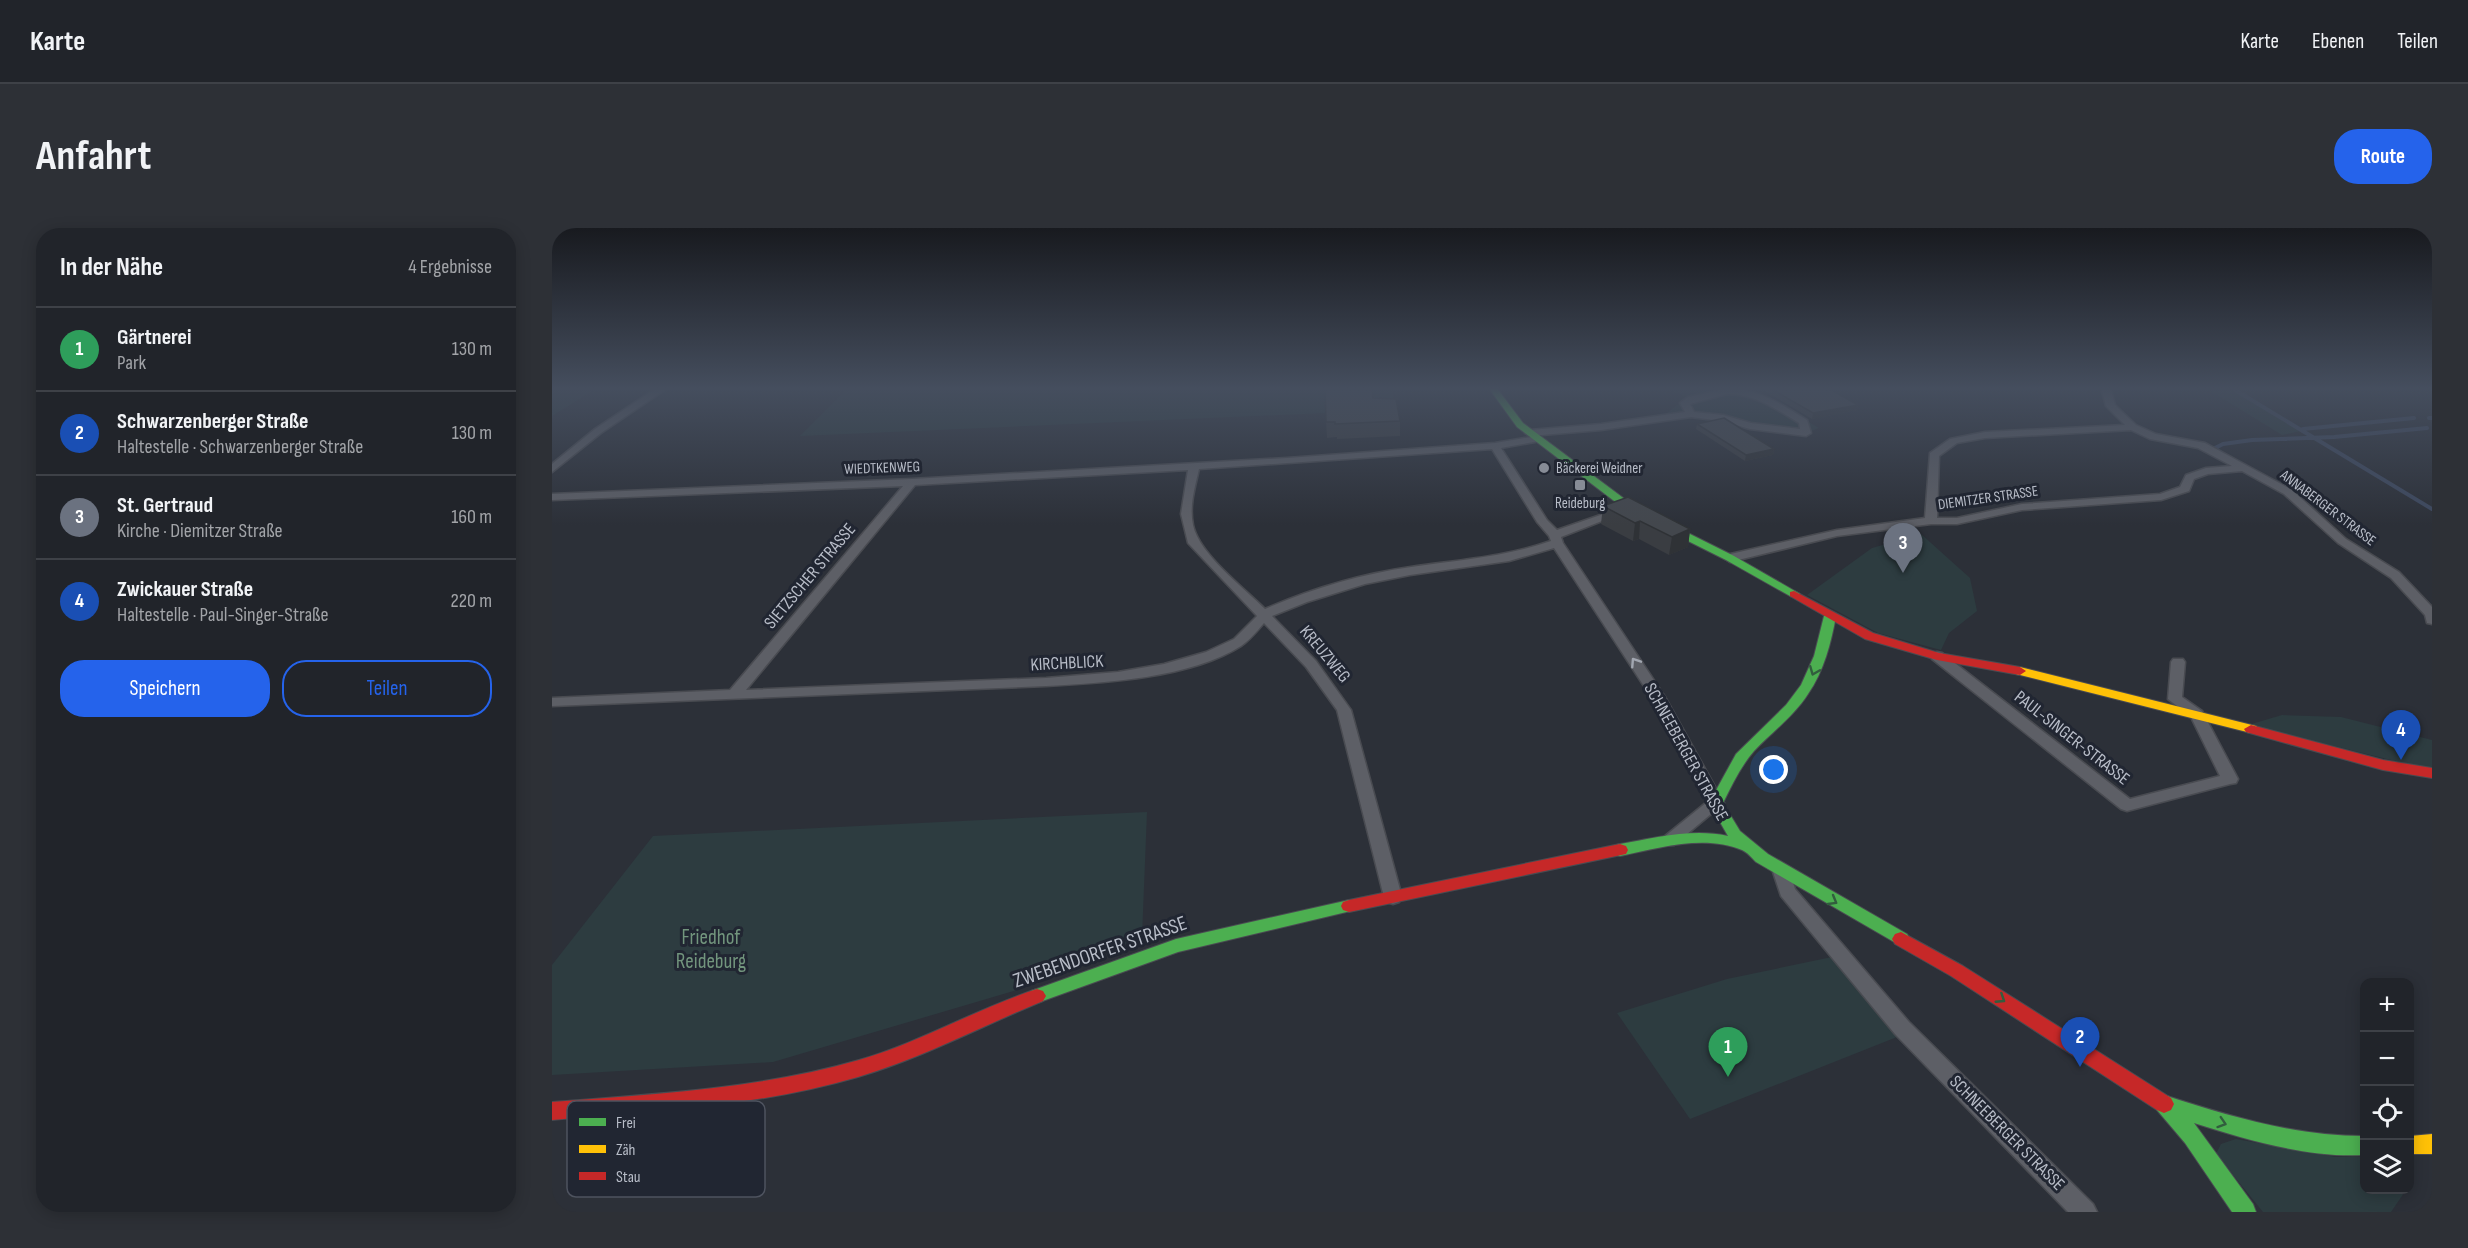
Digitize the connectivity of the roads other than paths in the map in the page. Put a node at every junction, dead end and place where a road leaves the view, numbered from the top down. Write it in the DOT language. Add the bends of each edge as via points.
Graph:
graph roads {
  1 [pos="596,433"];
  2 [pos="1529,433"];
  3 [pos="1556,433"];
  4 [pos="2008,433"];
  5 [pos="2136,433"];
  6 [pos="2145,433"];
  7 [pos="1533,436"];
  8 [pos="2153,437"];
  9 [pos="1495,446"];
  10 [pos="1194,466"];
  11 [pos="2245,468"];
  12 [pos="552,469"];
  13 [pos="912,482"];
  14 [pos="552,497"];
  15 [pos="1630,508"];
  16 [pos="1931,521"];
  17 [pos="1556,539"];
  18 [pos="1730,558"];
  19 [pos="1266,615"];
  20 [pos="1830,615"];
  21 [pos="2432,620"];
  22 [pos="1937,656"];
  23 [pos="2178,662"];
  24 [pos="735,694"];
  25 [pos="552,702"];
  26 [pos="2198,714"];
  27 [pos="2432,773"];
  28 [pos="1716,803"];
  29 [pos="1668,841"];
  30 [pos="1744,845"];
  31 [pos="1782,872"];
  32 [pos="1393,897"];
  33 [pos="696,1101"];
  34 [pos="2166,1105"];
  35 [pos="567,1110"];
  36 [pos="552,1111"];
  37 [pos="2432,1144"];
  38 [pos="2414,1145"];
  39 [pos="2360,1146"];
  40 [pos="2085,1212"];
  41 [pos="2245,1212"];
  1 -- 12 [label="street"];
  2 -- 7 [label="street, PAUL-SINGER-STRASSE"];
  3 -- 7 [label="street"];
  4 -- 16 [label="street" via="1954,441 1934,455"];
  5 -- 8 [label="street"];
  6 -- 8 [label="street, ANNABERGER STRASSE"];
  7 -- 9 [label="street, WIEDTKENWEG"];
  7 -- 15 [label="street, PAUL-SINGER-STRASSE"];
  8 -- 11 [label="street, ANNABERGER STRASSE" via="2201,445"];
  9 -- 10 [label="street, WIEDTKENWEG"];
  9 -- 17 [label="street, SCHNEEBERGER STRASSE"];
  10 -- 13 [label="street, WIEDTKENWEG"];
  10 -- 19 [label="street, KREUZWEG" via="1185,518 1188,532 1202,552"];
  11 -- 16 [label="street, DIEMITZER STRASSE" via="2206,471 2190,477 2185,489 2161,497 2022,507 1957,521"];
  11 -- 21 [label="street, ANNABERGER STRASSE" via="2288,492 2342,541 2395,575 2431,614"];
  13 -- 14 [label="street, WIEDTKENWEG"];
  13 -- 24 [label="street, SIETZSCHER STRASSE"];
  15 -- 17 [label="street"];
  15 -- 18 [label="street, PAUL-SINGER-STRASSE"];
  16 -- 18 [label="street, DIEMITZER STRASSE" via="1838,533"];
  17 -- 19 [label="street, KIRCHBLICK" via="1527,553 1387,575 1335,589"];
  28 -- 17 [label="street, SCHNEEBERGER STRASSE, one-way" via="1658,697"];
  18 -- 20 [label="street, PAUL-SINGER-STRASSE"];
  19 -- 24 [label="street, KIRCHBLICK" via="1233,645 1141,674 1046,682"];
  19 -- 32 [label="street, KREUZWEG" via="1309,660 1344,710"];
  20 -- 22 [label="street, PAUL-SINGER-STRASSE" via="1869,636"];
  20 -- 28 [label="street, ZWEBENDORFER STRASSE, one-way" via="1827,634 1802,695 1746,751"];
  22 -- 26 [label="street, PAUL-SINGER-STRASSE" via="2030,673"];
  22 -- 26 [label="street, PAUL-SINGER-STRASSE" via="2127,805 2230,778"];
  23 -- 26 [label="street, PAUL-SINGER-STRASSE" via="2175,699"];
  24 -- 25 [label="street, KIRCHBLICK"];
  26 -- 27 [label="street, PAUL-SINGER-STRASSE" via="2383,765"];
  28 -- 29 [label="street, ZWEBENDORFER STRASSE"];
  28 -- 30 [label="street, SCHNEEBERGER STRASSE" via="1730,831"];
  29 -- 30 [label="street, ZWEBENDORFER STRASSE" via="1709,837"];
  29 -- 32 [label="street, ZWEBENDORFER STRASSE"];
  30 -- 31 [label="street, SCHNEEBERGER STRASSE"];
  31 -- 34 [label="street, one-way" via="1957,971"];
  31 -- 40 [label="street, SCHNEEBERGER STRASSE" via="1787,891 1902,1028"];
  32 -- 33 [label="street, ZWEBENDORFER STRASSE" via="1176,946 1024,1001 860,1068 792,1086"];
  34 -- 39 [label="street, one-way" via="2244,1130 2337,1146"];
  34 -- 41 [label="street"];
  35 -- 36 [label="street, ZWEBENDORFER STRASSE"];
  37 -- 38 [label="street"];
}
